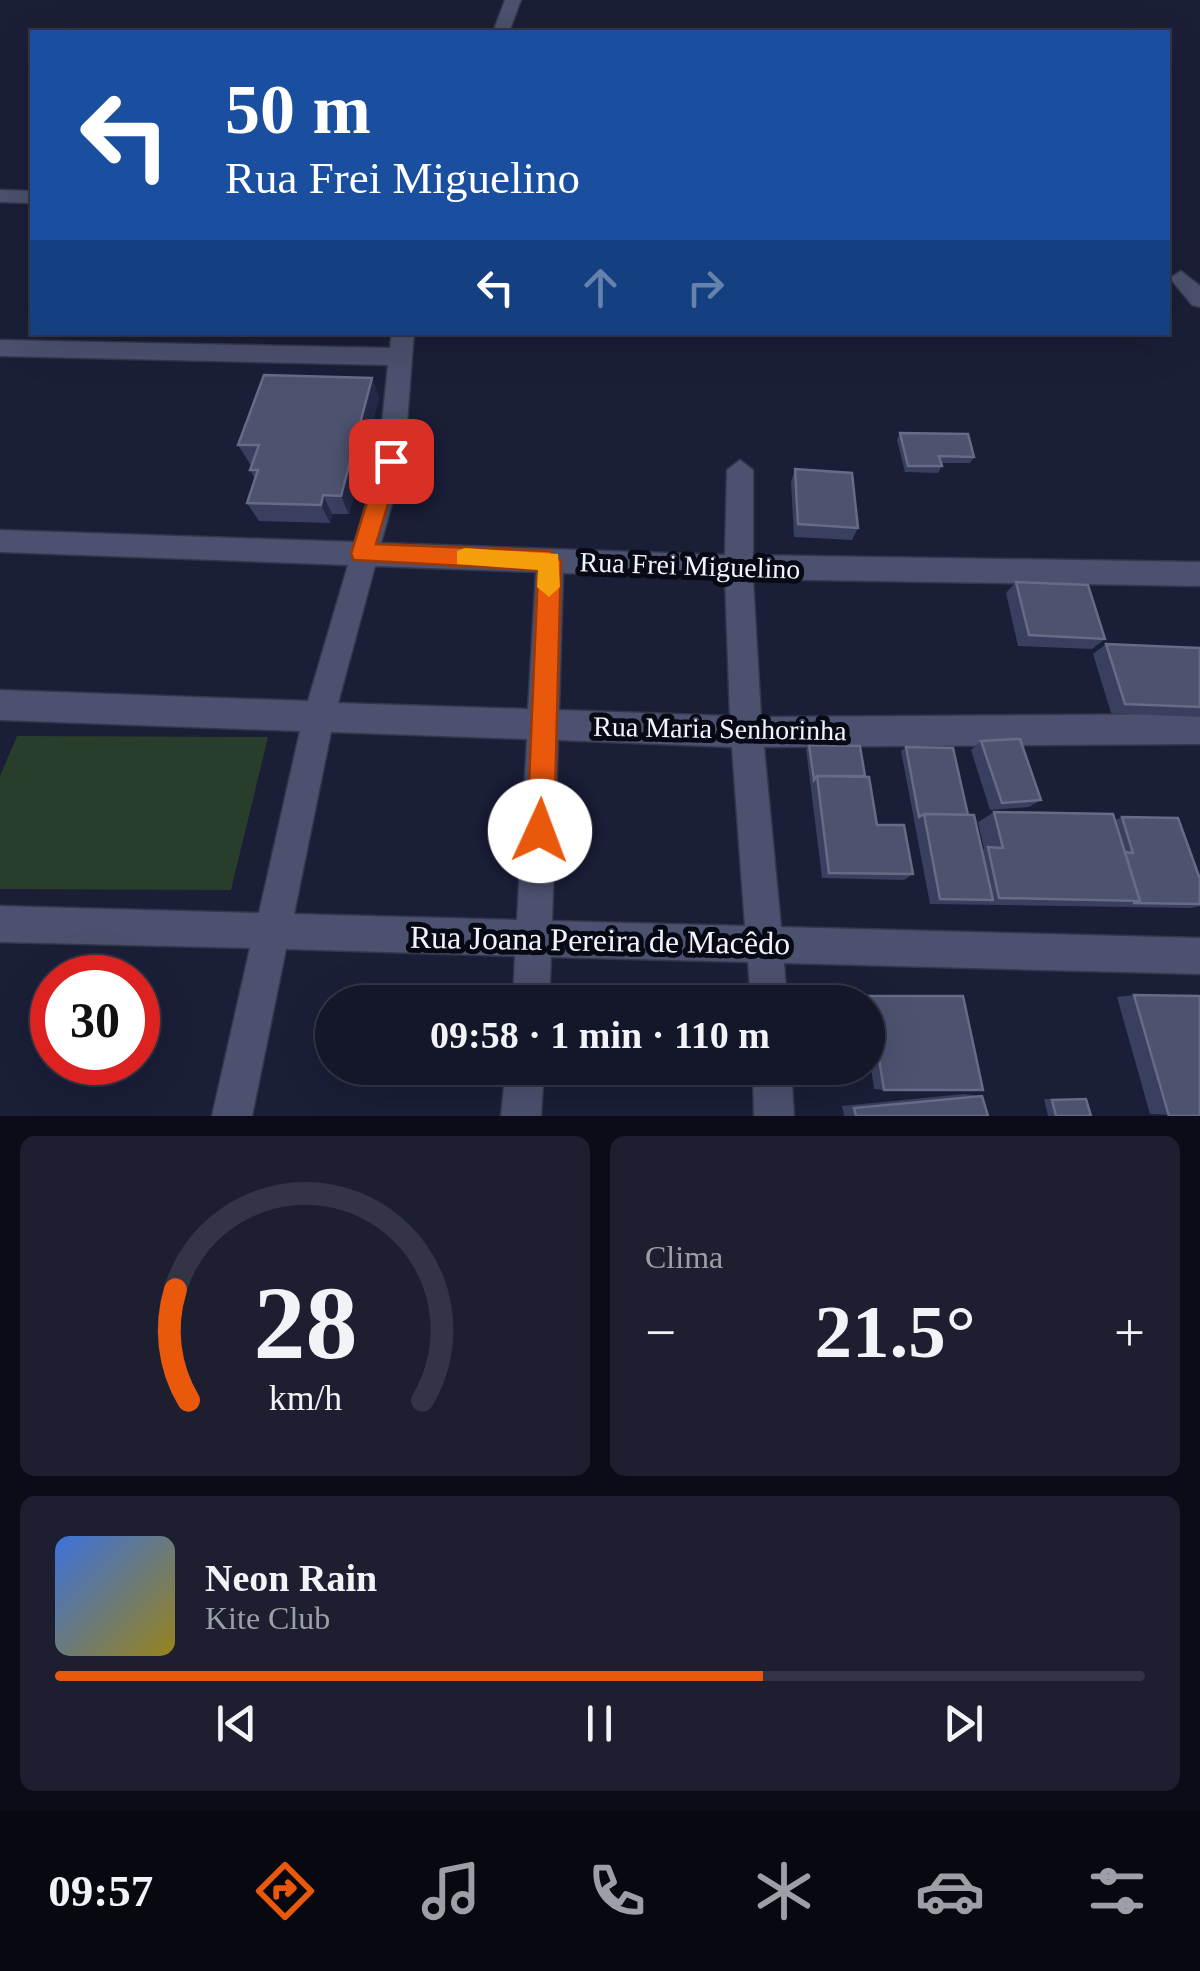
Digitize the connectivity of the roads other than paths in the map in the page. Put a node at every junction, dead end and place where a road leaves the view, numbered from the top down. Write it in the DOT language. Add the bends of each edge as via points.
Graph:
graph roads {
  1 [pos="513,0"];
  2 [pos="502,30"];
  3 [pos="0,196"];
  4 [pos="30,197"];
  5 [pos="1181,278"];
  6 [pos="1200,300"];
  7 [pos="402,345"];
  8 [pos="0,348"];
  9 [pos="740,470"];
  10 [pos="0,541"];
  11 [pos="362,554"];
  12 [pos="550,561"];
  13 [pos="739,567"];
  14 [pos="1200,574"];
  15 [pos="0,705"];
  16 [pos="318,716"];
  17 [pos="544,724"];
  18 [pos="1200,729"];
  19 [pos="744,732"];
  20 [pos="0,924"];
  21 [pos="272,932"];
  22 [pos="537,938"];
  23 [pos="766,944"];
  24 [pos="1200,956"];
  25 [pos="533,985"];
  26 [pos="768,985"];
  27 [pos="523,1085"];
  28 [pos="773,1085"];
  29 [pos="232,1116"];
  30 [pos="520,1116"];
  31 [pos="774,1116"];
  1 -- 2 [label="street"];
  3 -- 4 [label="street"];
  5 -- 6 [label="street"];
  7 -- 8 [label="street"];
  7 -- 11 [label="street" via="391,461"];
  9 -- 13 [label="street"];
  10 -- 11 [label="street, Rua Frei Miguelino"];
  11 -- 12 [label="street, Rua Frei Miguelino"];
  11 -- 16 [label="street"];
  12 -- 13 [label="street, Rua Frei Miguelino"];
  12 -- 17 [label="street"];
  13 -- 14 [label="street, Rua Frei Miguelino"];
  13 -- 19 [label="street"];
  15 -- 16 [label="street, Rua Maria Senhorinha"];
  16 -- 17 [label="street, Rua Maria Senhorinha"];
  16 -- 21 [label="street"];
  17 -- 19 [label="street, Rua Maria Senhorinha"];
  17 -- 22 [label="street"];
  18 -- 19 [label="street, Rua Maria Senhorinha"];
  19 -- 23 [label="street"];
  20 -- 21 [label="street, Rua Joana Pereira de Macêdo"];
  21 -- 22 [label="street, Rua Joana Pereira de Macêdo"];
  21 -- 29 [label="street"];
  22 -- 23 [label="street, Rua Joana Pereira de Macêdo"];
  22 -- 25 [label="street"];
  23 -- 24 [label="street, Rua Joana Pereira de Macêdo"];
  23 -- 26 [label="street"];
  27 -- 30 [label="street"];
  28 -- 31 [label="street"];
}
